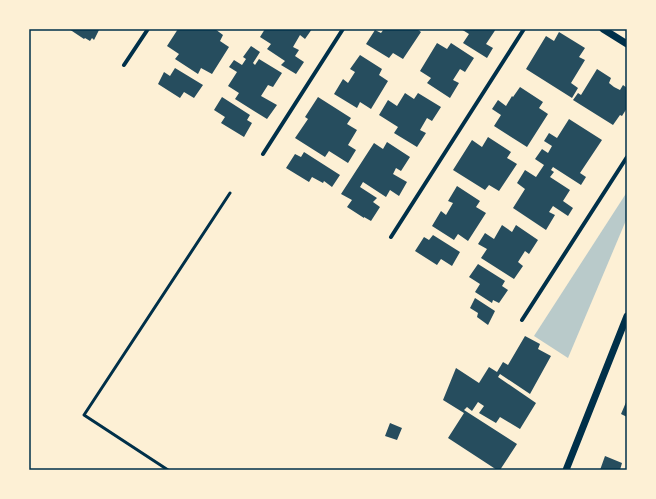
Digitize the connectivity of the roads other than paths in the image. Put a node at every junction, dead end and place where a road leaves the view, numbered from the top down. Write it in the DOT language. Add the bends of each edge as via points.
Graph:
graph roads {
  1 [pos="148,29"];
  2 [pos="343,29"];
  3 [pos="524,29"];
  4 [pos="603,29"];
  5 [pos="627,44"];
  6 [pos="124,65"];
  7 [pos="263,154"];
  8 [pos="627,157"];
  9 [pos="230,193"];
  10 [pos="391,237"];
  11 [pos="627,316"];
  12 [pos="522,320"];
  13 [pos="168,470"];
  14 [pos="566,470"];
  1 -- 6 [label="street"];
  2 -- 7 [label="street"];
  3 -- 10 [label="street"];
  4 -- 5 [label="street"];
  8 -- 12 [label="street"];
  9 -- 13 [label="lane" via="84,415"];
  11 -- 14 [label="street"];
}
